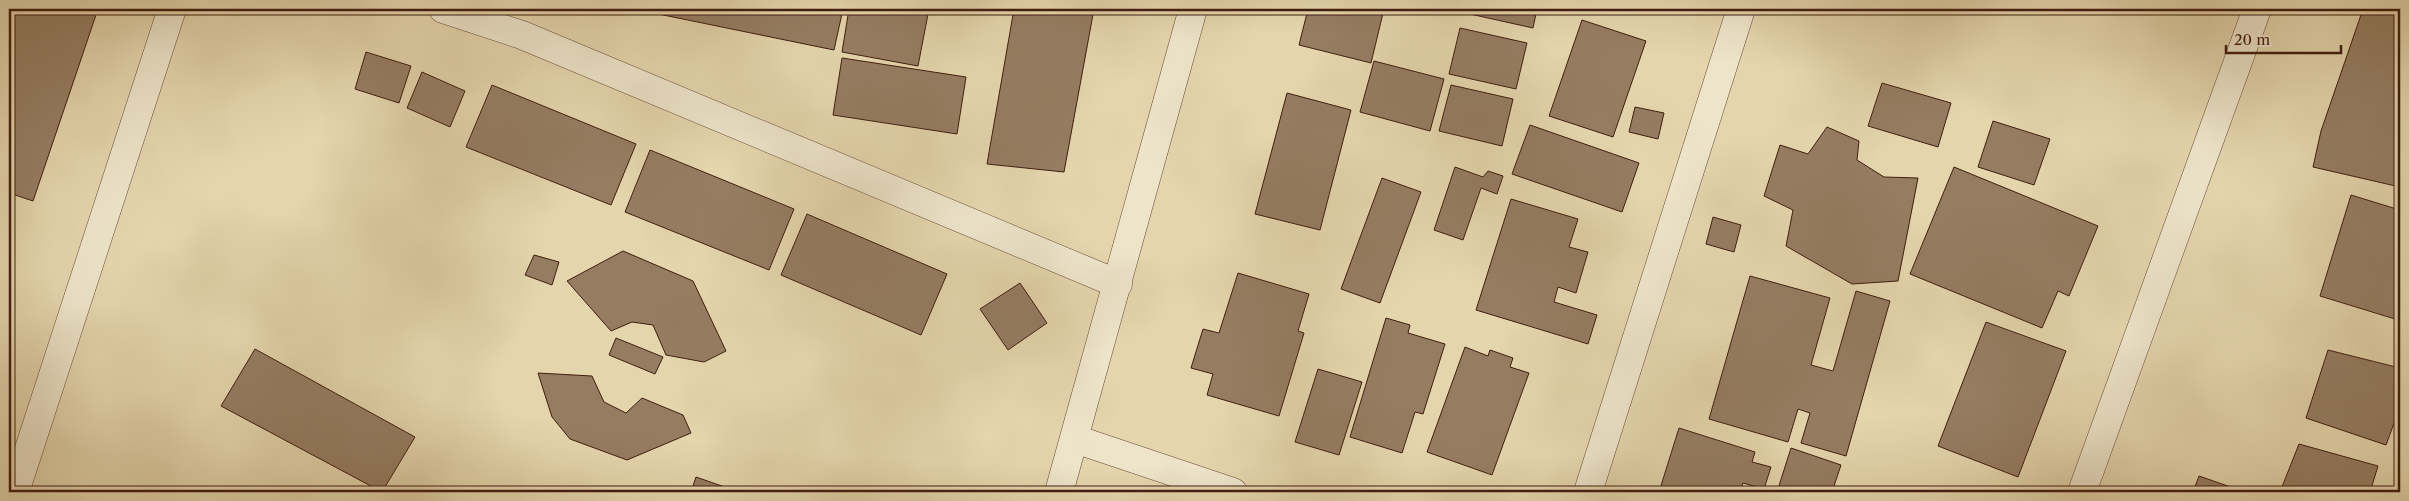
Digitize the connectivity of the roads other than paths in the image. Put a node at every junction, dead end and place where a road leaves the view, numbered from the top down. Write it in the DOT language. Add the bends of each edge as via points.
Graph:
graph roads {
  1 [pos="172,9"];
  2 [pos="443,9"];
  3 [pos="1193,9"];
  4 [pos="1740,9"];
  5 [pos="2257,9"];
  6 [pos="1118,284"];
  7 [pos="1075,439"];
  8 [pos="15,492"];
  9 [pos="1059,492"];
  10 [pos="1233,492"];
  11 [pos="1588,492"];
  12 [pos="2082,492"];
  1 -- 8 [label="street"];
  2 -- 6 [label="street" via="522,35"];
  3 -- 6 [label="street"];
  4 -- 11 [label="street"];
  5 -- 12 [label="street"];
  6 -- 7 [label="street"];
  7 -- 9 [label="street"];
  7 -- 10 [label="street"];
}
